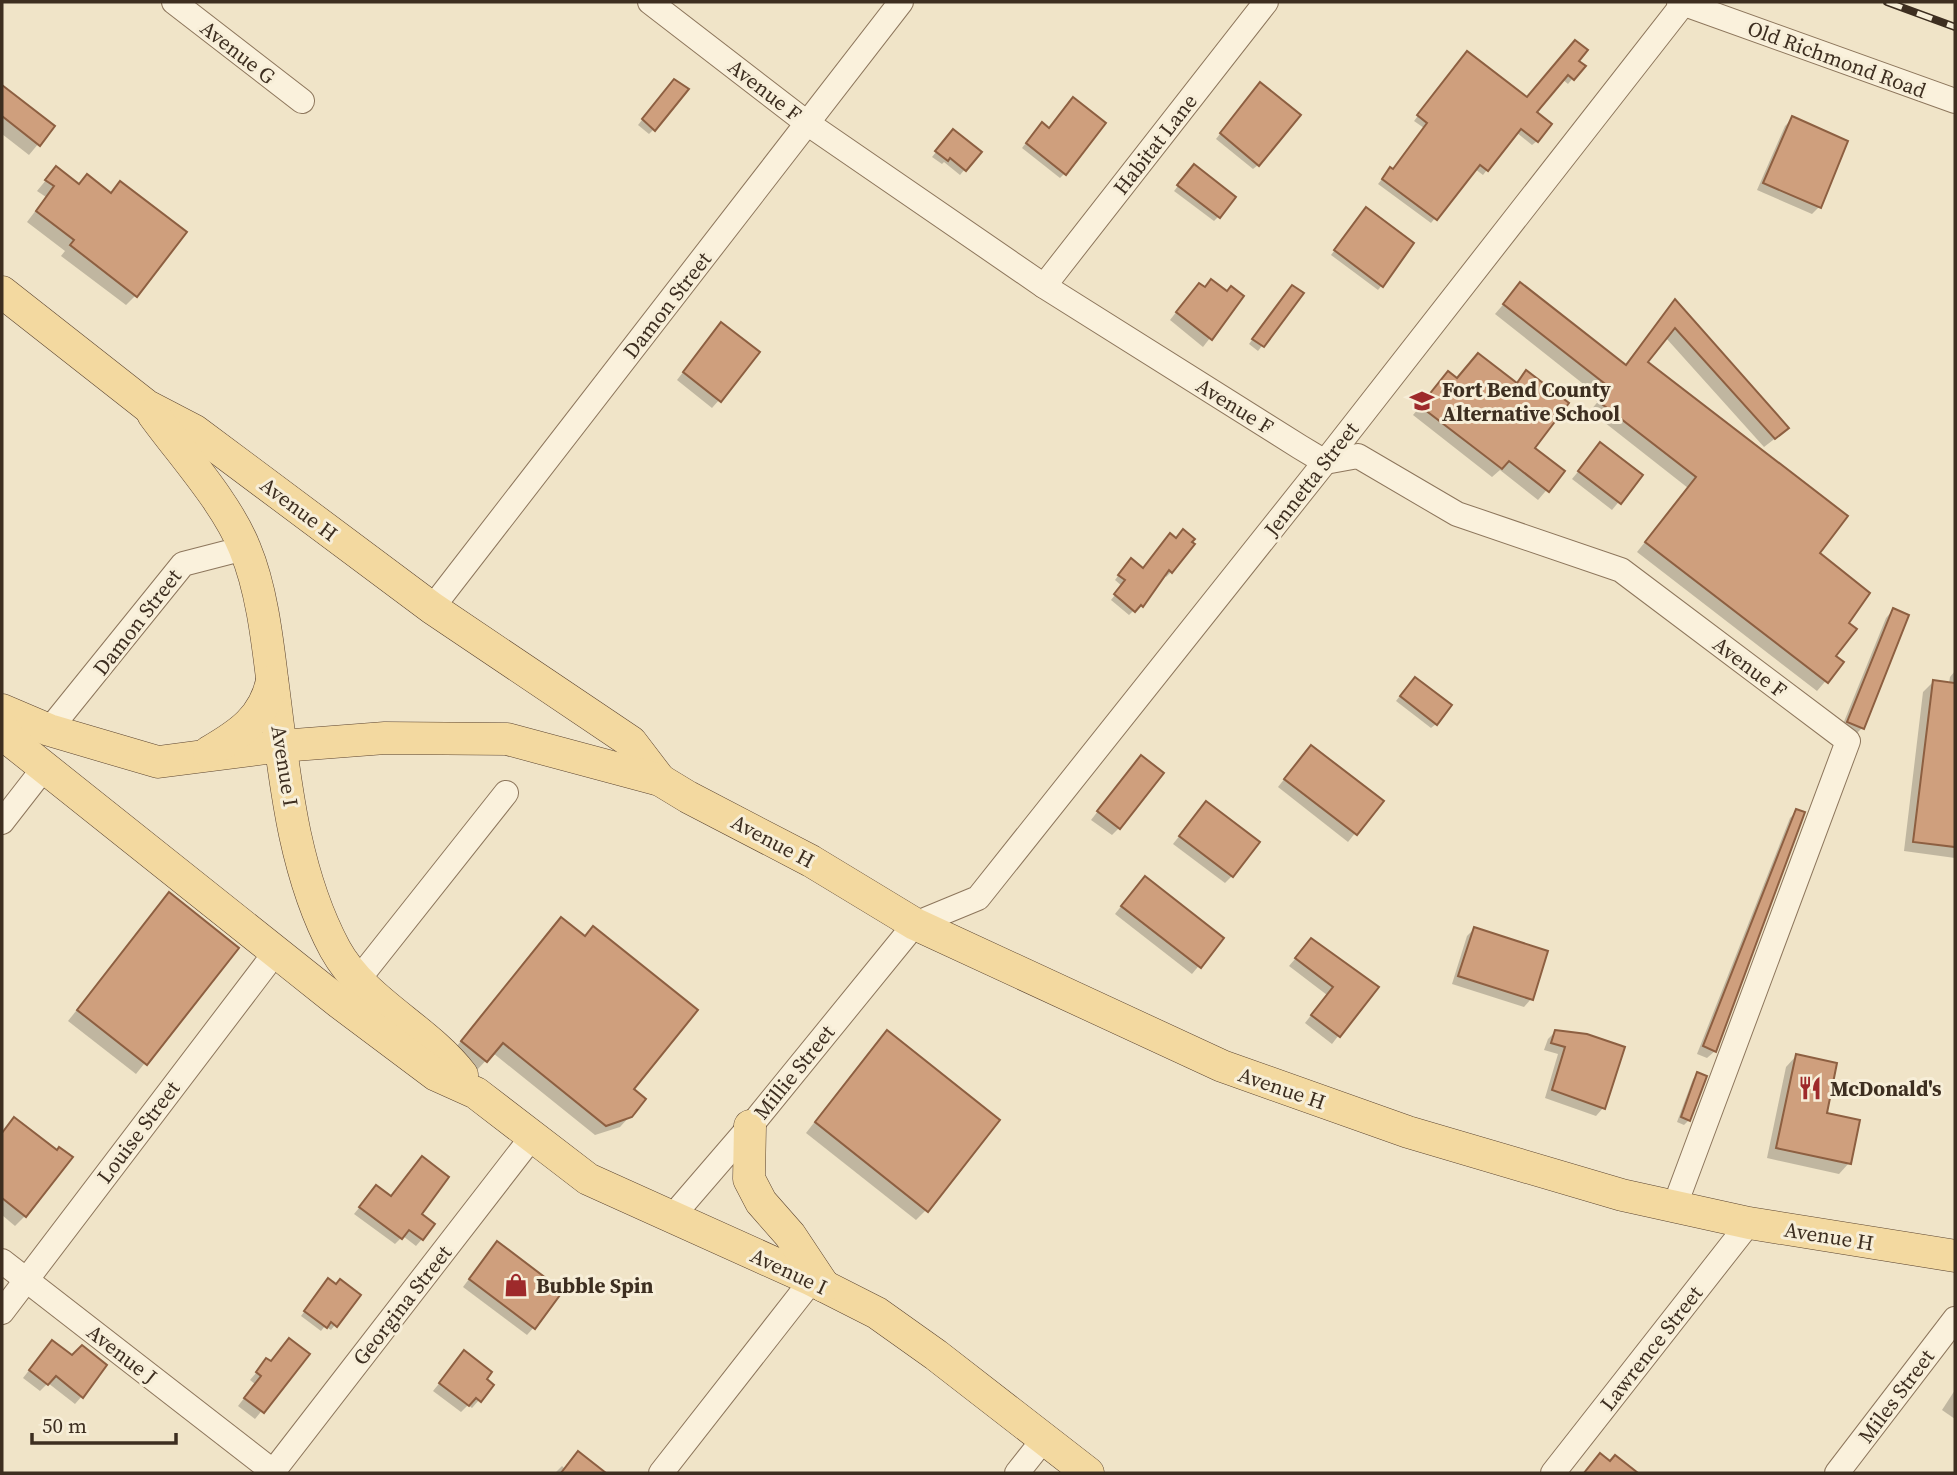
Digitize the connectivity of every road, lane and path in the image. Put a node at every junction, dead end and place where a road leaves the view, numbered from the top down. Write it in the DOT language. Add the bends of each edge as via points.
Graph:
graph roads {
  1 [pos="174,2"];
  2 [pos="650,2"];
  3 [pos="901,2"];
  4 [pos="1266,2"];
  5 [pos="1681,3"];
  6 [pos="1955,101"];
  7 [pos="302,102"];
  8 [pos="807,123"];
  9 [pos="1044,286"];
  10 [pos="2,292"];
  11 [pos="147,406"];
  12 [pos="1325,462"];
  13 [pos="245,548"];
  14 [pos="432,608"];
  15 [pos="272,680"];
  16 [pos="2,710"];
  17 [pos="2,727"];
  18 [pos="49,730"];
  19 [pos="281,746"];
  20 [pos="191,758"];
  21 [pos="44,768"];
  22 [pos="660,780"];
  23 [pos="506,793"];
  24 [pos="2,822"];
  25 [pos="915,924"];
  26 [pos="275,953"];
  27 [pos="357,981"];
  28 [pos="476,1093"];
  29 [pos="750,1126"];
  30 [pos="532,1137"];
  31 [pos="1675,1205"];
  32 [pos="671,1218"];
  33 [pos="1749,1223"];
  34 [pos="1955,1256"];
  35 [pos="2,1261"];
  36 [pos="26,1280"];
  37 [pos="818,1283"];
  38 [pos="2,1312"];
  39 [pos="1955,1319"];
  40 [pos="1044,1439"];
  41 [pos="273,1473"];
  42 [pos="661,1473"];
  43 [pos="1017,1473"];
  44 [pos="1088,1473"];
  45 [pos="1553,1473"];
  46 [pos="1837,1473"];
  1 -- 7 [label="street, Avenue G"];
  2 -- 8 [label="street, Avenue F"];
  3 -- 8 [label="street, Damon Street"];
  4 -- 9 [label="street, Habitat Lane"];
  5 -- 6 [label="street, Old Richmond Road"];
  5 -- 12 [label="street, Jennetta Street"];
  8 -- 9 [label="street, Avenue F"];
  8 -- 14 [label="street, Damon Street"];
  9 -- 12 [label="street, Avenue F"];
  10 -- 11 [label="main road, Avenue H"];
  11 -- 13 [label="main road, Avenue I" via="223,508"];
  11 -- 14 [label="main road, Avenue H" via="195,431"];
  12 -- 25 [label="street, Jennetta Street" via="978,898"];
  12 -- 31 [label="street, Avenue F" via="1358,456 1457,514 1621,570 1849,741"];
  13 -- 15 [label="main road, Avenue I" via="264,620"];
  13 -- 18 [label="street, Damon Street" via="183,564"];
  14 -- 22 [label="main road, Avenue H" via="631,742"];
  15 -- 19 [label="main road, Avenue I"];
  15 -- 20 [label="main road" via="268,700 238,735"];
  16 -- 18 [label="main road, Avenue H"];
  17 -- 21 [label="main road, Avenue I" via="10,740"];
  18 -- 20 [label="main road, Avenue H" via="158,762"];
  19 -- 20 [label="main road, Avenue H"];
  19 -- 22 [label="main road, Avenue H" via="385,738 507,739"];
  19 -- 27 [label="main road, Avenue I" via="304,877 336,950"];
  21 -- 24 [label="street"];
  21 -- 26 [label="main road, Avenue I"];
  22 -- 25 [label="main road, Avenue H" via="811,860"];
  23 -- 27 [label="street"];
  25 -- 29 [label="street, Millie Street"];
  25 -- 31 [label="main road, Avenue H" via="1222,1066 1408,1132 1622,1195"];
  26 -- 27 [label="main road" via="288,947 304,948"];
  26 -- 28 [label="main road, Avenue I" via="436,1075"];
  26 -- 36 [label="street, Louise Street"];
  27 -- 28 [label="main road, Avenue I" via="448,1058"];
  28 -- 30 [label="main road, Avenue I"];
  29 -- 32 [label="street, Millie Street"];
  29 -- 37 [label="main road" via="749,1178"];
  30 -- 32 [label="main road, Avenue I" via="588,1179"];
  30 -- 41 [label="street, Georgina Street"];
  31 -- 33 [label="main road, Avenue H"];
  32 -- 37 [label="main road, Avenue I"];
  33 -- 34 [label="main road, Avenue H"];
  33 -- 45 [label="street, Lawrence Street"];
  35 -- 36 [label="street, Avenue J"];
  36 -- 38 [label="street, Louise Street"];
  36 -- 41 [label="street, Avenue J"];
  37 -- 40 [label="main road, Avenue I" via="884,1318"];
  37 -- 42 [label="street"];
  39 -- 46 [label="street, Miles Street"];
  40 -- 43 [label="street"];
  40 -- 44 [label="main road, Avenue I"];
}
